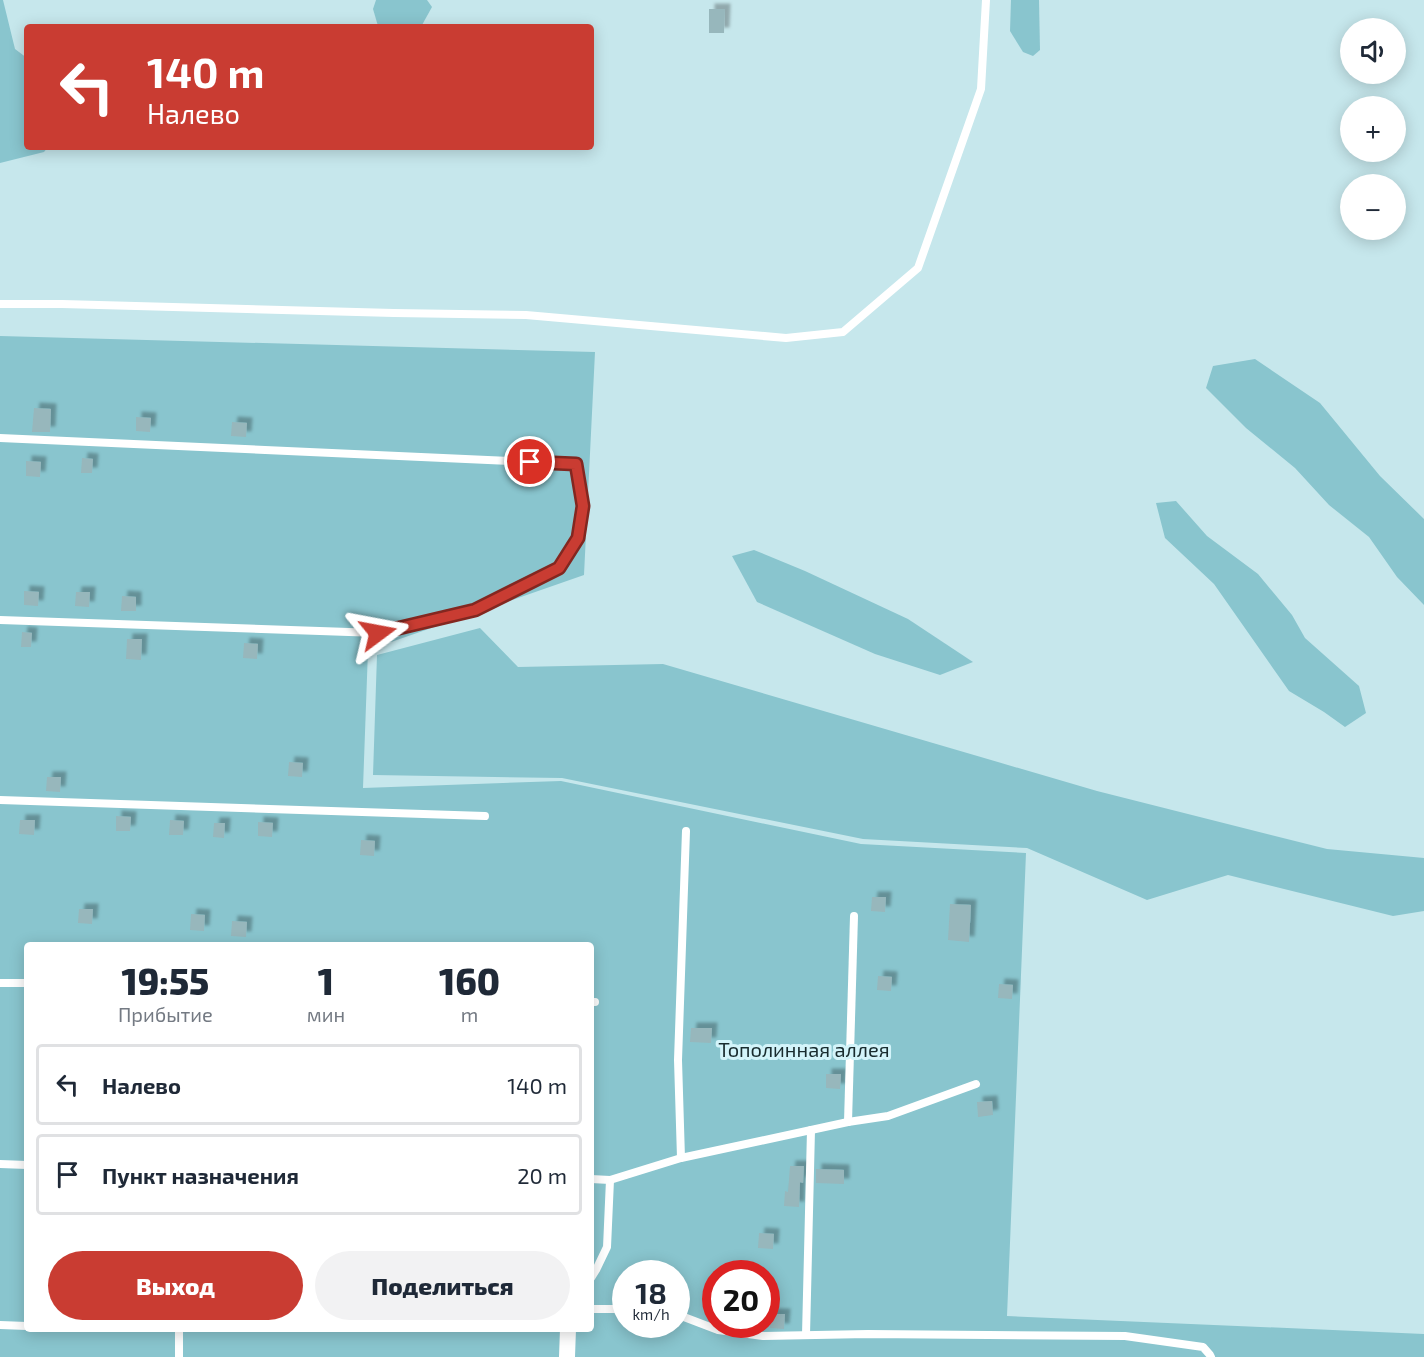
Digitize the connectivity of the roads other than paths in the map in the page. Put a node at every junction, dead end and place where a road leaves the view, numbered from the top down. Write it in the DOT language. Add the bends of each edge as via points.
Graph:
graph roads {
  1 [pos="986,0"];
  2 [pos="0,304"];
  3 [pos="0,438"];
  4 [pos="0,620"];
  5 [pos="0,800"];
  6 [pos="485,816"];
  7 [pos="686,831"];
  8 [pos="854,916"];
  9 [pos="0,983"];
  10 [pos="24,984"];
  11 [pos="976,1084"];
  12 [pos="848,1122"];
  13 [pos="812,1130"];
  14 [pos="681,1158"];
  15 [pos="0,1164"];
  16 [pos="24,1165"];
  17 [pos="594,1179"];
  18 [pos="609,1180"];
  19 [pos="594,1273"];
  20 [pos="612,1309"];
  21 [pos="594,1310"];
  22 [pos="690,1319"];
  23 [pos="0,1325"];
  24 [pos="24,1326"];
  25 [pos="179,1332"];
  26 [pos="568,1332"];
  27 [pos="806,1335"];
  28 [pos="179,1357"];
  29 [pos="567,1357"];
  30 [pos="1211,1357"];
  1 -- 2 [label="lane" via="981,89 918,268 843,332 786,338 526,315"];
  3 -- 4 [label="lane" via="576,464 583,506 578,538 559,568 475,610 378,633"];
  5 -- 6 [label="lane"];
  7 -- 14 [label="lane" via="678,1060"];
  8 -- 12 [label="lane"];
  9 -- 10 [label="lane"];
  11 -- 12 [label="lane" via="888,1116"];
  12 -- 13 [label="lane"];
  13 -- 14 [label="lane"];
  13 -- 27 [label="lane"];
  14 -- 18 [label="lane"];
  15 -- 16 [label="lane"];
  17 -- 18 [label="lane"];
  18 -- 19 [label="lane" via="607,1247"];
  20 -- 21 [label="lane"];
  22 -- 27 [label="lane" via="718,1330 763,1336"];
  23 -- 24 [label="lane"];
  25 -- 28 [label="lane"];
  26 -- 29 [label="street"];
  27 -- 30 [label="lane" via="1125,1336 1203,1347"];
}
